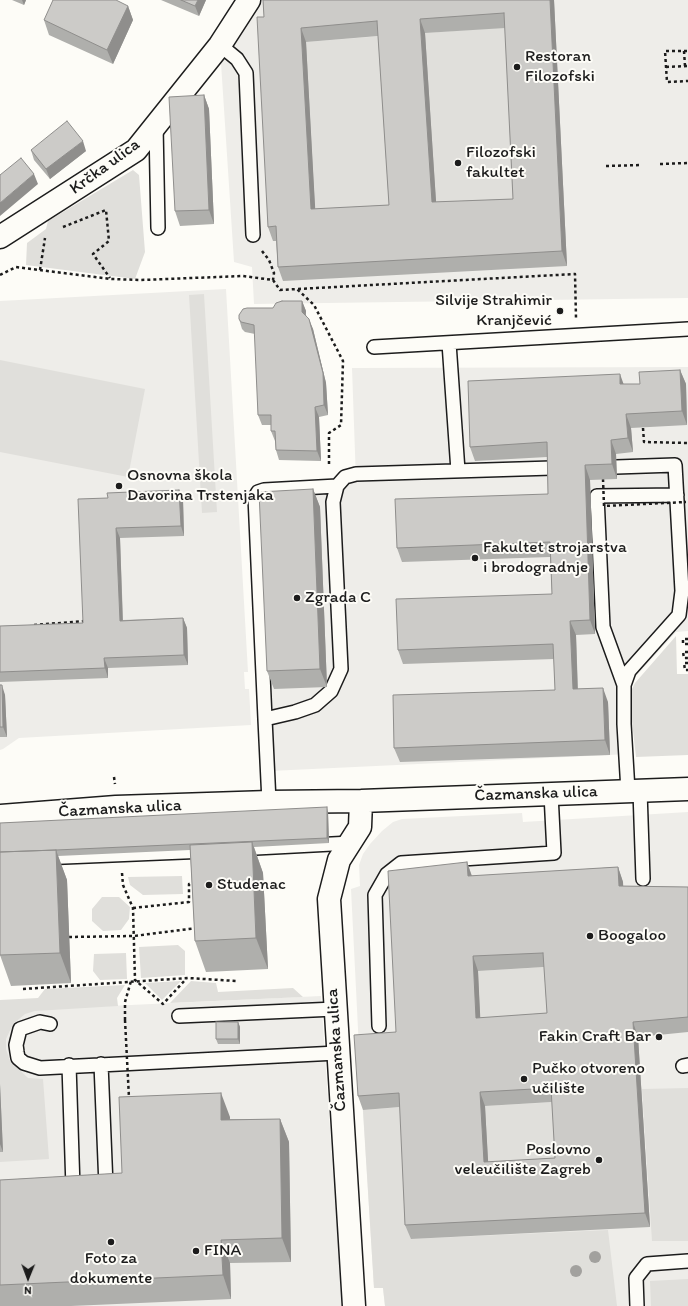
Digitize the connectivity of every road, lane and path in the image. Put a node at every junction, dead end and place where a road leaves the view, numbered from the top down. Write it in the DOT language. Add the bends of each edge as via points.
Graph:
graph roads {
  1 [pos="249,0"];
  2 [pos="220,45"];
  3 [pos="686,51"];
  4 [pos="686,66"];
  5 [pos="666,67"];
  6 [pos="688,81"];
  7 [pos="156,126"];
  8 [pos="688,163"];
  9 [pos="660,164"];
  10 [pos="642,165"];
  11 [pos="606,166"];
  12 [pos="61,228"];
  13 [pos="158,228"];
  14 [pos="50,234"];
  15 [pos="253,235"];
  16 [pos="0,237"];
  17 [pos="40,270"];
  18 [pos="0,275"];
  19 [pos="110,279"];
  20 [pos="273,280"];
  21 [pos="297,289"];
  22 [pos="583,317"];
  23 [pos="688,329"];
  24 [pos="449,343"];
  25 [pos="374,346"];
  26 [pos="643,428"];
  27 [pos="688,443"];
  28 [pos="616,466"];
  29 [pos="552,468"];
  30 [pos="458,471"];
  31 [pos="603,479"];
  32 [pos="333,486"];
  33 [pos="681,498"];
  34 [pos="86,621"];
  35 [pos="31,625"];
  36 [pos="688,639"];
  37 [pos="688,644"];
  38 [pos="688,652"];
  39 [pos="688,658"];
  40 [pos="688,663"];
  41 [pos="688,670"];
  42 [pos="624,685"];
  43 [pos="265,719"];
  44 [pos="114,777"];
  45 [pos="115,786"];
  46 [pos="688,789"];
  47 [pos="634,791"];
  48 [pos="551,794"];
  49 [pos="361,801"];
  50 [pos="269,802"];
  51 [pos="0,816"];
  52 [pos="351,843"];
  53 [pos="121,855"];
  54 [pos="30,858"];
  55 [pos="643,879"];
  56 [pos="200,884"];
  57 [pos="134,908"];
  58 [pos="202,928"];
  59 [pos="134,936"];
  60 [pos="69,937"];
  61 [pos="188,978"];
  62 [pos="135,980"];
  63 [pos="130,981"];
  64 [pos="236,981"];
  65 [pos="23,989"];
  66 [pos="335,1009"];
  67 [pos="179,1016"];
  68 [pos="50,1024"];
  69 [pos="379,1026"];
  70 [pos="337,1053"];
  71 [pos="101,1064"];
  72 [pos="69,1066"];
  73 [pos="130,1100"];
  74 [pos="58,1188"];
  75 [pos="72,1188"];
  76 [pos="688,1261"];
  77 [pos="354,1306"];
  78 [pos="637,1306"];
  1 -- 2 [label="street, Krčka ulica"];
  2 -- 7 [label="street, Krčka ulica"];
  2 -- 15 [label="lane" via="237,59 246,74"];
  3 -- 4 [label="path"];
  3 -- 5 [label="path" via="665,51"];
  4 -- 5 [label="path"];
  5 -- 6 [label="path" via="667,82"];
  7 -- 13 [label="lane"];
  7 -- 16 [label="street, Krčka ulica" via="136,150"];
  8 -- 9 [label="path"];
  10 -- 11 [label="path"];
  12 -- 19 [label="path" via="106,210 109,241 93,254"];
  14 -- 17 [label="path" via="44,239"];
  15 -- 20 [label="path" via="269,260 274,273"];
  17 -- 18 [label="path" via="16,267"];
  17 -- 19 [label="path"];
  19 -- 20 [label="path" via="243,276"];
  20 -- 21 [label="path" via="280,290"];
  21 -- 22 [label="path" via="575,274 576,318"];
  21 -- 32 [label="path" via="314,305 342,361 341,425 329,434"];
  23 -- 24 [label="lane"];
  24 -- 25 [label="lane"];
  24 -- 30 [label="lane"];
  26 -- 27 [label="path" via="644,442"];
  28 -- 33 [label="lane" via="675,465"];
  29 -- 30 [label="lane"];
  30 -- 32 [label="lane" via="356,474 345,477"];
  31 -- 33 [label="path, bridge" via="604,506"];
  32 -- 43 [label="lane" via="341,669 331,691 315,705"];
  32 -- 43 [label="lane" via="264,490 258,492 255,497"];
  33 -- 42 [label="lane" via="682,591 679,615 629,671"];
  33 -- 42 [label="lane" via="596,496 604,627"];
  34 -- 35 [label="path"];
  36 -- 37 [label="path" via="683,639 683,644"];
  38 -- 39 [label="path" via="683,652 684,658"];
  40 -- 41 [label="path" via="684,663 685,670"];
  42 -- 47 [label="lane" via="624,724"];
  43 -- 50 [label="lane"];
  44 -- 45 [label="path"];
  46 -- 47 [label="street, Čazmanska ulica"];
  47 -- 48 [label="street, Čazmanska ulica"];
  47 -- 55 [label="lane"];
  48 -- 49 [label="street, Čazmanska ulica"];
  48 -- 69 [label="lane" via="554,853 401,863 387,874 375,895"];
  49 -- 50 [label="street, Čazmanska ulica"];
  49 -- 52 [label="street, Čazmanska ulica" via="360,827"];
  50 -- 51 [label="street, Čazmanska ulica"];
  52 -- 53 [label="lane"];
  52 -- 66 [label="street, Čazmanska ulica" via="339,860 329,899"];
  53 -- 54 [label="lane"];
  53 -- 57 [label="path" via="123,884"];
  56 -- 57 [label="path" via="189,884 189,902"];
  57 -- 59 [label="path"];
  58 -- 59 [label="path"];
  59 -- 60 [label="path"];
  59 -- 62 [label="path"];
  61 -- 62 [label="path"];
  61 -- 62 [label="path" via="163,1004"];
  61 -- 64 [label="path"];
  62 -- 63 [label="path"];
  63 -- 65 [label="path"];
  63 -- 73 [label="path, bridge" via="124,1002"];
  66 -- 67 [label="lane"];
  66 -- 70 [label="street, Čazmanska ulica"];
  68 -- 72 [label="lane" via="40,1022 20,1029 16,1045 18,1058 40,1068"];
  70 -- 71 [label="lane"];
  70 -- 77 [label="street, Čazmanska ulica"];
  71 -- 72 [label="lane"];
  71 -- 75 [label="lane" via="106,1186"];
  72 -- 75 [label="lane"];
  74 -- 75 [label="lane"];
  76 -- 78 [label="lane" via="647,1264 636,1278"];
}
